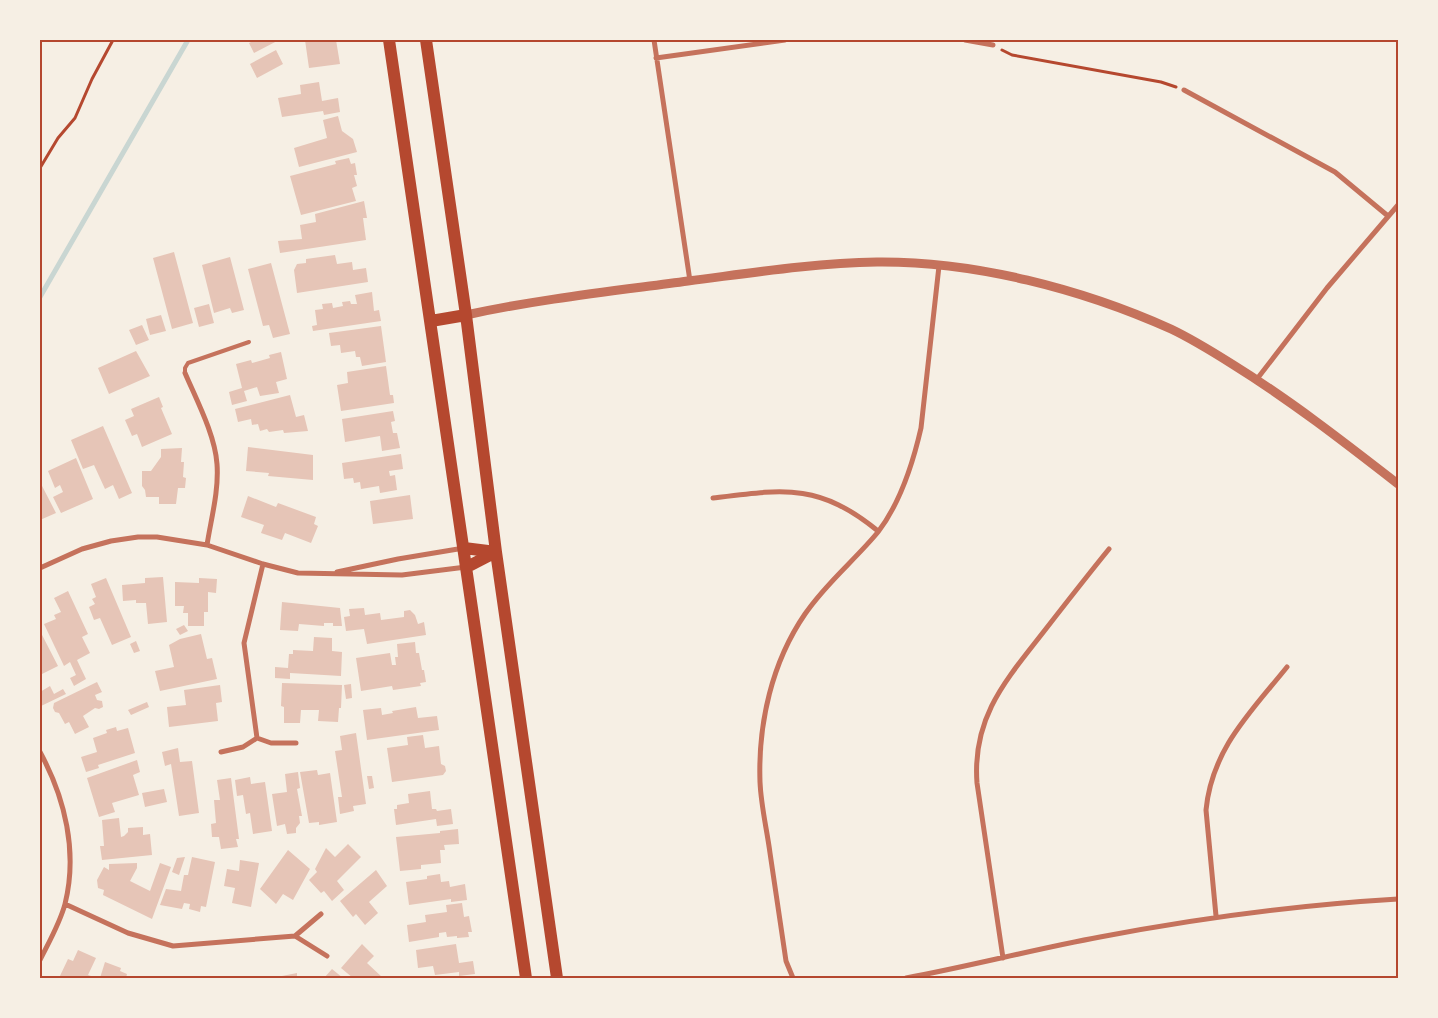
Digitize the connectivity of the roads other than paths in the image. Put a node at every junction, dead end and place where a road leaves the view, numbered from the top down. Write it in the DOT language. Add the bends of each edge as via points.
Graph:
graph roads {
  1 [pos="389,40"];
  2 [pos="426,40"];
  3 [pos="654,40"];
  4 [pos="785,40"];
  5 [pos="965,40"];
  6 [pos="993,45"];
  7 [pos="656,58"];
  8 [pos="1184,90"];
  9 [pos="1398,205"];
  10 [pos="1388,216"];
  11 [pos="939,266"];
  12 [pos="690,281"];
  13 [pos="466,315"];
  14 [pos="431,321"];
  15 [pos="249,342"];
  16 [pos="185,374"];
  17 [pos="1257,379"];
  18 [pos="1398,484"];
  19 [pos="713,498"];
  20 [pos="878,531"];
  21 [pos="207,545"];
  22 [pos="464,548"];
  23 [pos="1109,549"];
  24 [pos="496,552"];
  25 [pos="263,564"];
  26 [pos="467,567"];
  27 [pos="40,568"];
  28 [pos="329,574"];
  29 [pos="1286,667"];
  30 [pos="257,738"];
  31 [pos="296,743"];
  32 [pos="40,752"];
  33 [pos="221,752"];
  34 [pos="1398,899"];
  35 [pos="64,904"];
  36 [pos="321,914"];
  37 [pos="1216,916"];
  38 [pos="295,936"];
  39 [pos="327,956"];
  40 [pos="1003,958"];
  41 [pos="40,960"];
  42 [pos="526,978"];
  43 [pos="557,978"];
  44 [pos="793,978"];
  45 [pos="906,978"];
  1 -- 14 [label="main road"];
  2 -- 13 [label="main road"];
  3 -- 7 [label="street"];
  4 -- 7 [label="street"];
  5 -- 6 [label="street"];
  7 -- 12 [label="street"];
  8 -- 10 [label="street" via="1334,172"];
  9 -- 10 [label="street"];
  10 -- 17 [label="street"];
  11 -- 12 [label="street" via="840,263"];
  11 -- 17 [label="street" via="1008,276 1085,296 1172,330"];
  11 -- 20 [label="street" via="916,451 899,494"];
  12 -- 13 [label="street"];
  13 -- 14 [label="main road"];
  13 -- 24 [label="main road"];
  14 -- 22 [label="main road"];
  15 -- 16 [label="lane" via="188,363"];
  16 -- 21 [label="street" via="214,446 218,465"];
  17 -- 18 [label="street"];
  19 -- 20 [label="street" via="778,491 808,494 840,505"];
  20 -- 44 [label="street" via="805,614 782,656 765,713 760,784 786,961"];
  21 -- 25 [label="street"];
  21 -- 27 [label="street" via="138,537 82,549"];
  22 -- 24 [label="main road"];
  22 -- 26 [label="main road"];
  22 -- 28 [label="street"];
  23 -- 40 [label="street" via="998,693 979,739 977,783"];
  24 -- 26 [label="main road"];
  24 -- 43 [label="main road"];
  25 -- 28 [label="street" via="298,573"];
  25 -- 30 [label="street" via="244,643"];
  26 -- 28 [label="street" via="402,575"];
  26 -- 42 [label="main road"];
  29 -- 37 [label="street" via="1227,744 1212,775 1206,810"];
  30 -- 31 [label="street" via="271,743"];
  30 -- 33 [label="street" via="243,747"];
  32 -- 35 [label="street" via="64,810 69,841"];
  34 -- 37 [label="street"];
  35 -- 38 [label="street" via="128,933 173,946"];
  35 -- 41 [label="street"];
  36 -- 38 [label="street"];
  37 -- 40 [label="street"];
  38 -- 39 [label="street"];
  40 -- 45 [label="street"];
}
